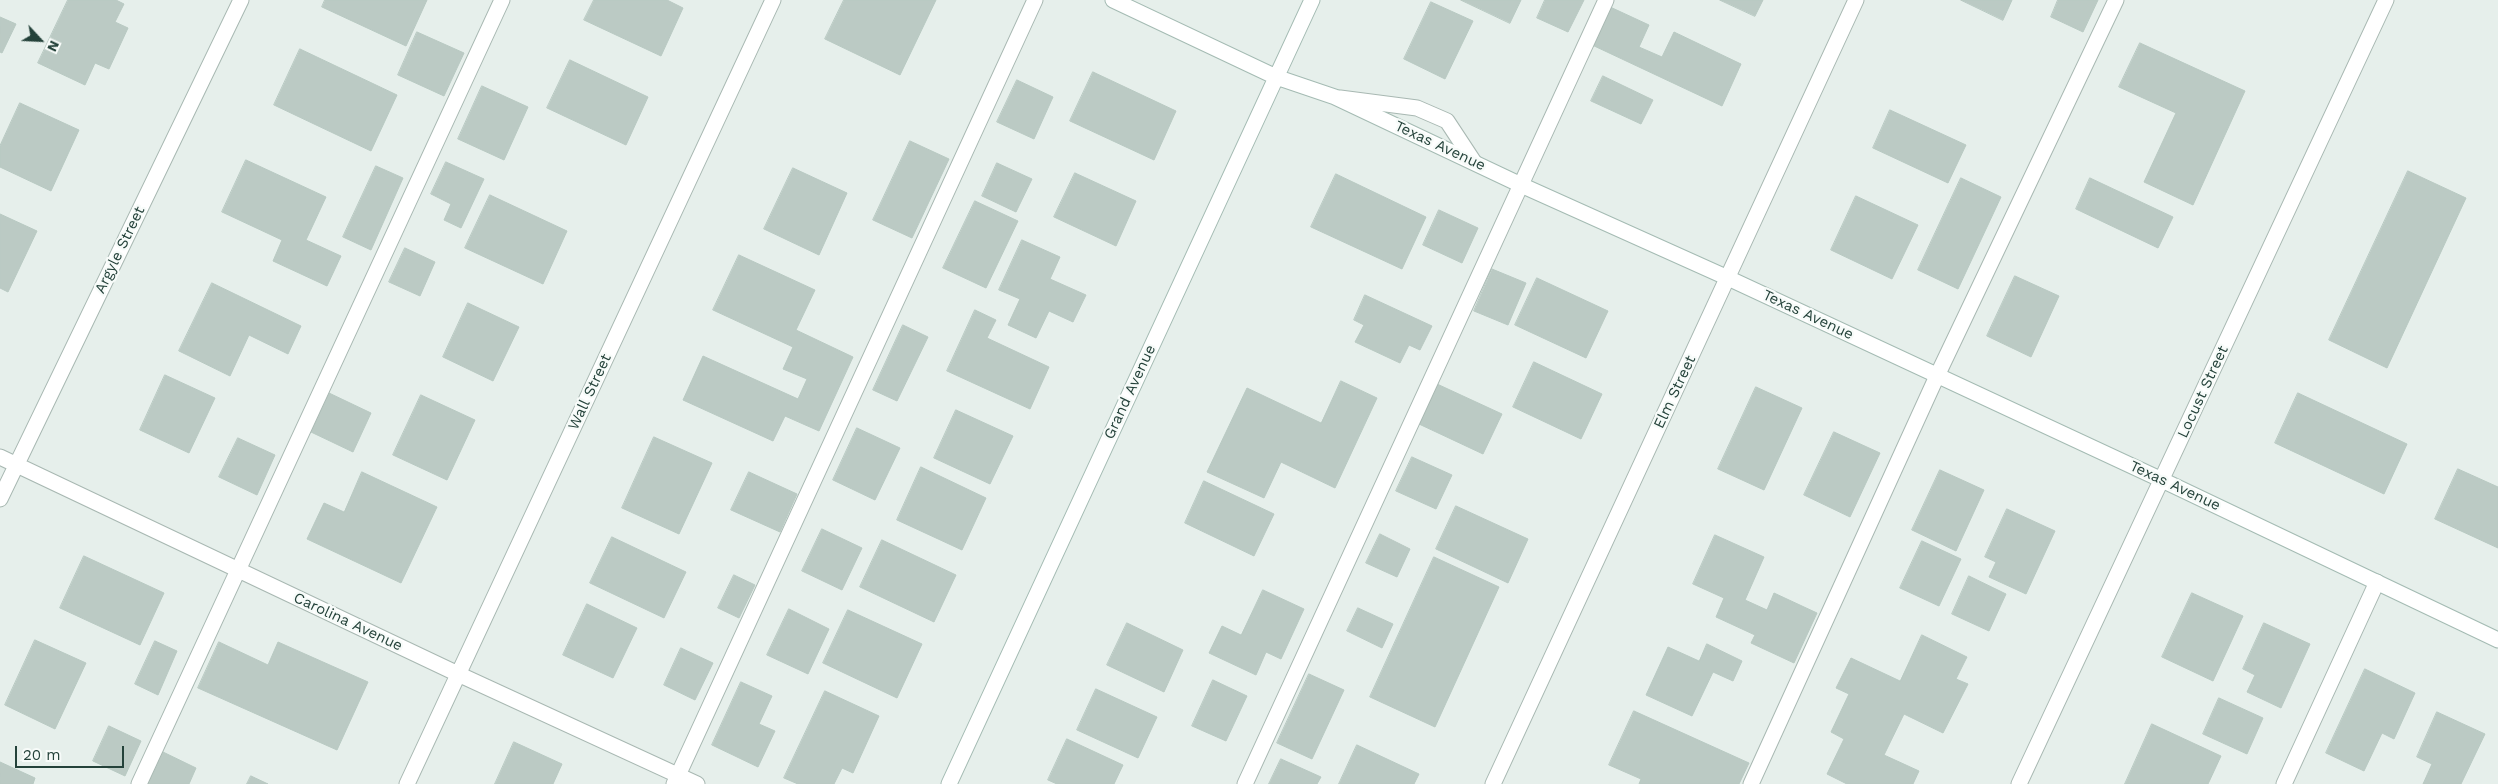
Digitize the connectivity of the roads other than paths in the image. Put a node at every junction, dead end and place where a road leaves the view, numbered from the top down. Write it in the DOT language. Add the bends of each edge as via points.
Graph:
graph roads {
  1 [pos="241,0"];
  2 [pos="502,0"];
  3 [pos="773,0"];
  4 [pos="1036,0"];
  5 [pos="1115,0"];
  6 [pos="1312,0"];
  7 [pos="1606,0"];
  8 [pos="1856,0"];
  9 [pos="2116,0"];
  10 [pos="2386,0"];
  11 [pos="1276,77"];
  12 [pos="1335,97"];
  13 [pos="1474,162"];
  14 [pos="1520,185"];
  15 [pos="1728,278"];
  16 [pos="1937,376"];
  17 [pos="0,458"];
  18 [pos="16,465"];
  19 [pos="2162,480"];
  20 [pos="0,499"];
  21 [pos="239,570"];
  22 [pos="2377,582"];
  23 [pos="2498,640"];
  24 [pos="458,674"];
  25 [pos="676,780"];
  26 [pos="139,784"];
  27 [pos="407,784"];
  28 [pos="697,784"];
  29 [pos="949,784"];
  30 [pos="1245,784"];
  31 [pos="1493,784"];
  32 [pos="1751,784"];
  33 [pos="2019,784"];
  34 [pos="2284,784"];
  1 -- 18 [label="street, Argyle Street"];
  2 -- 21 [label="street"];
  3 -- 24 [label="street, Wall Street"];
  4 -- 25 [label="street"];
  5 -- 11 [label="street, Texas Avenue"];
  6 -- 11 [label="street, Grand Avenue"];
  7 -- 14 [label="street"];
  8 -- 15 [label="street, Elm Street"];
  9 -- 16 [label="street"];
  10 -- 19 [label="street, Locust Street"];
  11 -- 12 [label="street, Texas Avenue"];
  11 -- 29 [label="street, Grand Avenue"];
  12 -- 13 [label="street, Texas Avenue"];
  12 -- 13 [label="street" via="1417,108 1447,121"];
  13 -- 14 [label="street, Texas Avenue"];
  14 -- 15 [label="street, Texas Avenue"];
  14 -- 30 [label="street"];
  15 -- 16 [label="street, Texas Avenue"];
  15 -- 31 [label="street, Elm Street"];
  16 -- 19 [label="street, Texas Avenue"];
  16 -- 32 [label="street"];
  17 -- 18 [label="street, Carolina Avenue"];
  18 -- 20 [label="street, Argyle Street"];
  18 -- 21 [label="street, Carolina Avenue"];
  19 -- 22 [label="street, Texas Avenue"];
  19 -- 33 [label="street, Locust Street"];
  21 -- 24 [label="street, Carolina Avenue"];
  21 -- 26 [label="street"];
  22 -- 23 [label="street, Texas Avenue"];
  22 -- 34 [label="street"];
  24 -- 25 [label="street, Carolina Avenue"];
  24 -- 27 [label="street, Wall Street"];
  25 -- 28 [label="street, Carolina Avenue"];
}
